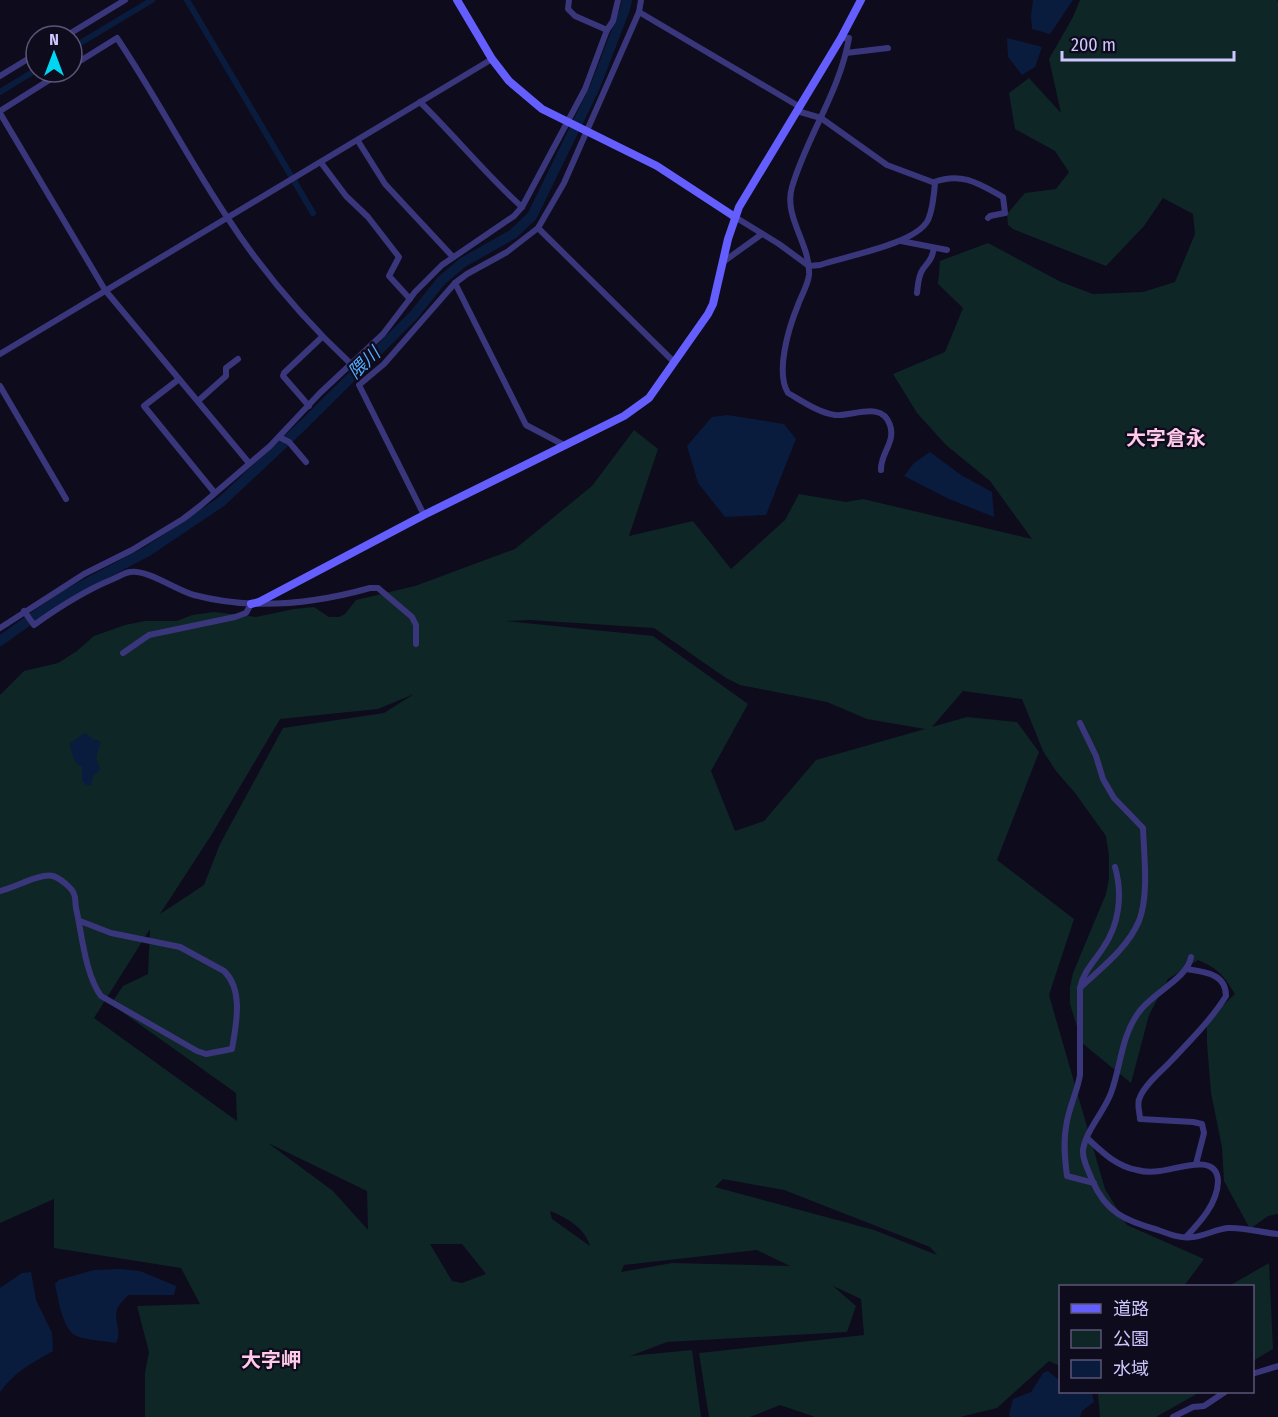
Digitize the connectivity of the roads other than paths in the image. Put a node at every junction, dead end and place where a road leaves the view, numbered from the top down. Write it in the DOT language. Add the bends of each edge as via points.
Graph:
graph roads {
  1 [pos="125,0"];
  2 [pos="457,0"];
  3 [pos="569,0"];
  4 [pos="618,0"];
  5 [pos="641,0"];
  6 [pos="861,0"];
  7 [pos="639,12"];
  8 [pos="84,25"];
  9 [pos="607,30"];
  10 [pos="841,38"];
  11 [pos="888,48"];
  12 [pos="846,53"];
  13 [pos="84,59"];
  14 [pos="492,59"];
  15 [pos="24,61"];
  16 [pos="0,76"];
  17 [pos="43,84"];
  18 [pos="420,102"];
  19 [pos="798,109"];
  20 [pos="0,112"];
  21 [pos="821,118"];
  22 [pos="569,123"];
  23 [pos="587,132"];
  24 [pos="358,141"];
  25 [pos="321,164"];
  26 [pos="934,182"];
  27 [pos="522,207"];
  28 [pos="735,217"];
  29 [pos="227,218"];
  30 [pos="987,219"];
  31 [pos="538,228"];
  32 [pos="762,234"];
  33 [pos="900,241"];
  34 [pos="934,248"];
  35 [pos="947,250"];
  36 [pos="453,257"];
  37 [pos="723,262"];
  38 [pos="809,266"];
  39 [pos="454,283"];
  40 [pos="105,290"];
  41 [pos="917,293"];
  42 [pos="410,299"];
  43 [pos="322,337"];
  44 [pos="0,354"];
  45 [pos="238,359"];
  46 [pos="674,362"];
  47 [pos="351,364"];
  48 [pos="180,379"];
  49 [pos="0,386"];
  50 [pos="198,401"];
  51 [pos="309,406"];
  52 [pos="279,437"];
  53 [pos="564,445"];
  54 [pos="306,462"];
  55 [pos="249,463"];
  56 [pos="881,470"];
  57 [pos="214,492"];
  58 [pos="66,499"];
  59 [pos="424,515"];
  60 [pos="255,603"];
  61 [pos="25,613"];
  62 [pos="0,628"];
  63 [pos="416,644"];
  64 [pos="123,653"];
  65 [pos="1080,723"];
  66 [pos="1115,867"];
  67 [pos="0,891"];
  68 [pos="80,921"];
  69 [pos="1191,957"];
  70 [pos="1186,969"];
  71 [pos="1080,988"];
  72 [pos="1087,1138"];
  73 [pos="1196,1164"];
  74 [pos="1094,1183"];
  75 [pos="1278,1234"];
  76 [pos="1186,1238"];
  77 [pos="1278,1366"];
  78 [pos="1254,1373"];
  79 [pos="1224,1393"];
  80 [pos="1173,1417"];
  1 -- 8 [label="street"];
  2 -- 14 [label="street"];
  3 -- 9 [label="street" via="568,9 575,16"];
  4 -- 9 [label="street"];
  5 -- 7 [label="street"];
  6 -- 10 [label="street"];
  7 -- 19 [label="street"];
  7 -- 23 [label="street"];
  9 -- 22 [label="street"];
  10 -- 12 [label="street" via="849,38"];
  10 -- 19 [label="street"];
  11 -- 12 [label="street"];
  12 -- 21 [label="street"];
  13 -- 29 [label="street" via="117,38"];
  14 -- 18 [label="street"];
  14 -- 22 [label="street" via="522,93"];
  15 -- 16 [label="street"];
  17 -- 20 [label="street"];
  18 -- 24 [label="street"];
  18 -- 27 [label="street"];
  19 -- 21 [label="street"];
  19 -- 28 [label="street"];
  20 -- 40 [label="street"];
  21 -- 26 [label="street" via="887,165"];
  21 -- 38 [label="street" via="808,141 791,189 792,213"];
  22 -- 23 [label="street"];
  22 -- 27 [label="street"];
  23 -- 28 [label="street" via="657,166"];
  23 -- 31 [label="street"];
  24 -- 29 [label="street"];
  24 -- 36 [label="street" via="386,184"];
  25 -- 42 [label="street" via="399,257 389,276"];
  26 -- 30 [label="street" via="950,177 978,183 1003,197 1005,213"];
  26 -- 33 [label="street" via="927,222"];
  27 -- 36 [label="street"];
  28 -- 32 [label="street"];
  28 -- 37 [label="street"];
  29 -- 40 [label="street"];
  29 -- 43 [label="street" via="287,298"];
  31 -- 39 [label="street" via="507,252"];
  31 -- 46 [label="street"];
  32 -- 37 [label="street"];
  32 -- 38 [label="street"];
  33 -- 34 [label="street"];
  33 -- 38 [label="street"];
  34 -- 35 [label="street"];
  34 -- 41 [label="street" via="932,261 919,277"];
  36 -- 42 [label="street"];
  37 -- 46 [label="street" via="713,304"];
  38 -- 56 [label="street" via="809,279 789,328 783,386 788,393 834,415 875,411 882,415 891,427"];
  39 -- 53 [label="street" via="526,425"];
  39 -- 59 [label="street" via="384,364 359,385"];
  40 -- 44 [label="street"];
  40 -- 48 [label="street"];
  42 -- 47 [label="street" via="383,334"];
  43 -- 47 [label="street"];
  43 -- 51 [label="street" via="283,376"];
  45 -- 50 [label="street" via="226,368 226,376"];
  46 -- 53 [label="street" via="644,404"];
  47 -- 51 [label="street"];
  48 -- 50 [label="street"];
  48 -- 57 [label="street" via="144,406"];
  49 -- 58 [label="street"];
  50 -- 55 [label="street"];
  51 -- 52 [label="street"];
  52 -- 54 [label="street" via="289,442"];
  52 -- 55 [label="street"];
  53 -- 59 [label="street"];
  55 -- 57 [label="street"];
  57 -- 61 [label="street" via="183,519 84,574"];
  59 -- 60 [label="street"];
  60 -- 61 [label="street" via="194,595 131,571 96,586 34,625"];
  60 -- 63 [label="street" via="312,602 378,588 412,617"];
  60 -- 64 [label="street" via="246,614 148,635"];
  61 -- 62 [label="street"];
  65 -- 71 [label="street" via="1114,798 1143,828 1144,892 1138,923 1121,948"];
  66 -- 71 [label="street" via="1119,887 1115,926 1082,978"];
  67 -- 68 [label="street" via="53,876 74,893"];
  68 -- 68 [label="street" via="111,933 180,946 229,975 238,1008 232,1049 206,1054 197,1051 102,996 94,987"];
  69 -- 70 [label="street"];
  70 -- 72 [label="street" via="1157,992 1136,1016 1123,1042 1110,1094"];
  70 -- 73 [label="street" via="1218,977 1226,996 1149,1084 1139,1097 1137,1108 1140,1119 1202,1124 1204,1133"];
  71 -- 74 [label="street" via="1080,1075 1066,1127 1065,1156 1067,1176"];
  72 -- 73 [label="street" via="1116,1163 1139,1171"];
  72 -- 74 [label="street" via="1083,1158"];
  73 -- 76 [label="street" via="1213,1168 1218,1177 1217,1189 1204,1217"];
  74 -- 76 [label="street" via="1111,1209 1124,1218"];
  75 -- 76 [label="street" via="1228,1228"];
  77 -- 78 [label="street"];
  79 -- 80 [label="street" via="1204,1406"];
}
